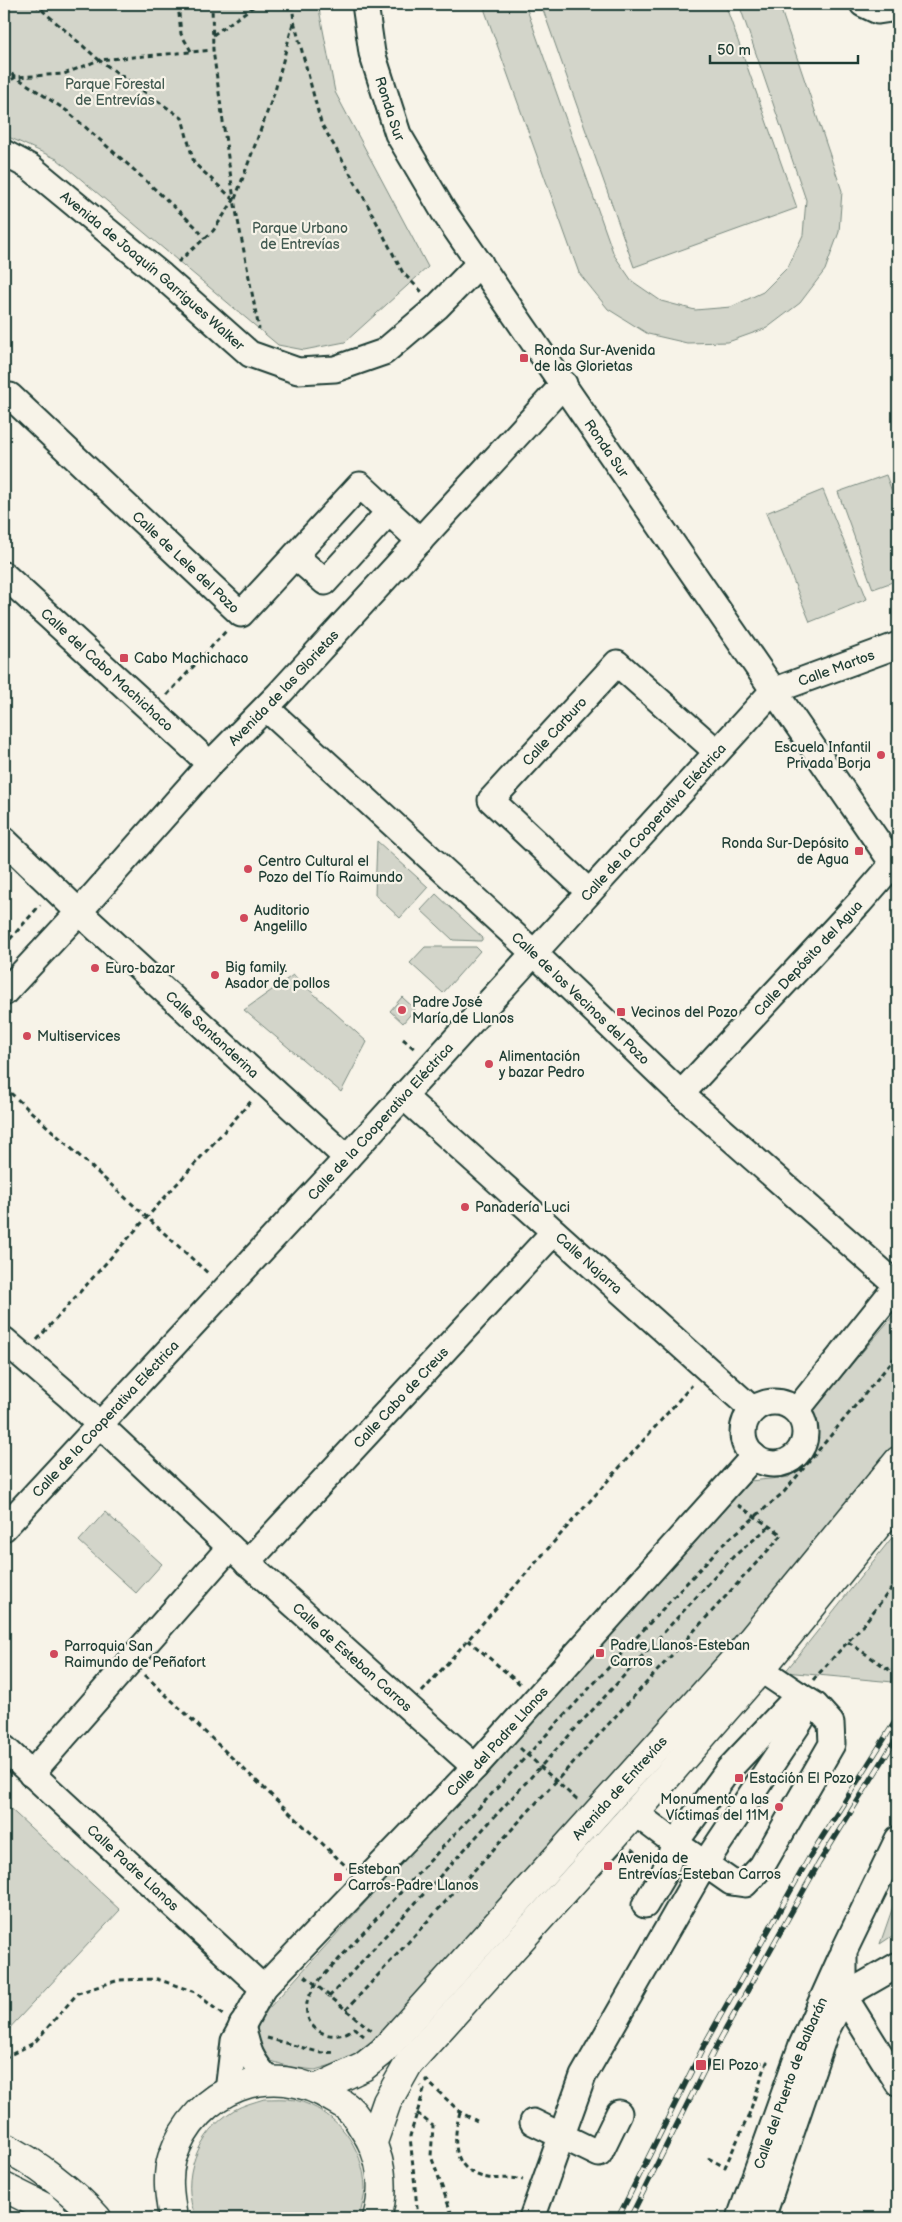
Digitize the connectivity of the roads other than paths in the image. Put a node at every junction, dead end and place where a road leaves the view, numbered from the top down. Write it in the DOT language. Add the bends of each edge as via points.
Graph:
graph roads {
  1 [pos="365,4"];
  2 [pos="867,7"];
  3 [pos="898,8"];
  4 [pos="4,153"];
  5 [pos="480,262"];
  6 [pos="564,384"];
  7 [pos="10,396"];
  8 [pos="389,512"];
  9 [pos="420,541"];
  10 [pos="295,556"];
  11 [pos="4,575"];
  12 [pos="898,644"];
  13 [pos="773,691"];
  14 [pos="266,708"];
  15 [pos="717,752"];
  16 [pos="210,764"];
  17 [pos="4,840"];
  18 [pos="896,867"];
  19 [pos="589,892"];
  20 [pos="79,912"];
  21 [pos="534,952"];
  22 [pos="4,993"];
  23 [pos="680,1094"];
  24 [pos="403,1096"];
  25 [pos="346,1158"];
  26 [pos="554,1232"];
  27 [pos="898,1284"];
  28 [pos="13,1348"];
  29 [pos="753,1410"];
  30 [pos="796,1410"];
  31 [pos="99,1425"];
  32 [pos="754,1456"];
  33 [pos="898,1461"];
  34 [pos="898,1500"];
  35 [pos="4,1528"];
  36 [pos="238,1555"];
  37 [pos="749,1662"];
  38 [pos="799,1695"];
  39 [pos="4,1748"];
  40 [pos="475,1767"];
  41 [pos="31,1774"];
  42 [pos="635,1813"];
  43 [pos="898,1839"];
  44 [pos="675,1843"];
  45 [pos="704,1865"];
  46 [pos="645,1905"];
  47 [pos="844,1951"];
  48 [pos="898,1965"];
  49 [pos="263,1988"];
  50 [pos="844,1996"];
  51 [pos="242,2025"];
  52 [pos="270,2080"];
  53 [pos="898,2083"];
  54 [pos="318,2088"];
  55 [pos="228,2091"];
  56 [pos="619,2113"];
  57 [pos="533,2122"];
  58 [pos="560,2135"];
  59 [pos="373,2142"];
  60 [pos="4,2146"];
  61 [pos="4,2187"];
  62 [pos="4,2200"];
  63 [pos="31,2218"];
  64 [pos="55,2218"];
  65 [pos="98,2218"];
  66 [pos="173,2218"];
  67 [pos="377,2218"];
  68 [pos="532,2218"];
  69 [pos="740,2218"];
  70 [pos="762,2218"];
  1 -- 5 [label="street, Ronda Sur" via="372,53 398,134 444,212"];
  2 -- 3 [label="street" via="878,12"];
  4 -- 5 [label="street, Avenida de Joaquín Garrigues Walker" via="30,167 250,354 298,371 334,369 384,352 437,307"];
  5 -- 6 [label="street, Ronda Sur"];
  6 -- 9 [label="street, Avenida de las Glorietas"];
  6 -- 13 [label="street, Ronda Sur"];
  7 -- 10 [label="street, Calle de Lele del Pozo" via="241,614"];
  8 -- 9 [label="street, Calle de Lele del Pozo"];
  8 -- 10 [label="street" via="325,582"];
  8 -- 10 [label="street, Calle de Lele del Pozo" via="360,485"];
  9 -- 14 [label="street, Avenida de las Glorietas"];
  11 -- 16 [label="street, Calle del Cabo Machichaco"];
  12 -- 13 [label="street, Calle Martos"];
  13 -- 15 [label="street, Calle de la Cooperativa Eléctrica"];
  13 -- 18 [label="street, Ronda Sur"];
  14 -- 16 [label="street, Avenida de las Glorietas"];
  14 -- 21 [label="street, Calle de los Vecinos del Pozo"];
  15 -- 19 [label="street, Calle de la Cooperativa Eléctrica"];
  15 -- 19 [label="street, Calle Carburo" via="617,663 491,800"];
  16 -- 20 [label="street, Avenida de las Glorietas"];
  17 -- 20 [label="street, Calle Santanderina"];
  18 -- 23 [label="street, Calle Depósito del Agua"];
  19 -- 21 [label="street, Calle de la Cooperativa Eléctrica"];
  20 -- 22 [label="street, Avenida de las Glorietas"];
  20 -- 25 [label="street, Calle Santanderina"];
  21 -- 23 [label="street, Calle de los Vecinos del Pozo"];
  21 -- 24 [label="street, Calle de la Cooperativa Eléctrica"];
  23 -- 27 [label="street, Calle de los Vecinos del Pozo"];
  24 -- 25 [label="street, Calle de la Cooperativa Eléctrica"];
  24 -- 26 [label="street, Calle Najarra"];
  25 -- 31 [label="street, Calle de la Cooperativa Eléctrica"];
  26 -- 29 [label="street, Calle Najarra"];
  26 -- 36 [label="street, Calle Cabo de Creus"];
  27 -- 30 [label="street"];
  28 -- 31 [label="street, Calle de Esteban Carros"];
  29 -- 30 [label="street" via="774,1401"];
  29 -- 32 [label="street" via="745,1422 743,1434 746,1446"];
  30 -- 32 [label="street" via="806,1430 798,1453 788,1461 776,1464"];
  31 -- 35 [label="street, Calle de la Cooperativa Eléctrica"];
  31 -- 36 [label="street, Calle de Esteban Carros"];
  32 -- 40 [label="street, Calle del Padre Llanos"];
  33 -- 37 [label="main road, Avenida de Entrevías"];
  34 -- 37 [label="main road, Avenida de Entrevías"];
  36 -- 40 [label="street, Calle de Esteban Carros"];
  36 -- 41 [label="street" via="130,1660"];
  37 -- 38 [label="street"];
  37 -- 42 [label="main road, Avenida de Entrevías"];
  37 -- 54 [label="main road, Avenida de Entrevías" via="382,2052 363,2067"];
  38 -- 44 [label="street" via="729,1769"];
  38 -- 45 [label="street" via="801,1720"];
  38 -- 45 [label="street" via="816,1704 831,1723 832,1744 762,1866 745,1884 731,1882"];
  39 -- 41 [label="street, Calle Padre Llanos"];
  40 -- 49 [label="street, Calle del Padre Llanos"];
  41 -- 49 [label="street, Calle Padre Llanos"];
  42 -- 44 [label="street"];
  42 -- 59 [label="main road, Avenida de Entrevías" via="409,2064 387,2102"];
  43 -- 47 [label="street, Calle del Puerto de Balbarán"];
  44 -- 45 [label="street"];
  44 -- 46 [label="street" via="664,1874"];
  45 -- 58 [label="street" via="583,2076"];
  47 -- 50 [label="street, Calle del Puerto de Balbarán"];
  47 -- 69 [label="street, Calle del Puerto de Balbarán" via="800,2046"];
  48 -- 50 [label="street, Calle del Puerto de Balbarán"];
  49 -- 51 [label="street, Calle del Padre Llanos"];
  50 -- 53 [label="street"];
  50 -- 70 [label="street, Calle del Puerto de Balbarán" via="825,2034"];
  51 -- 52 [label="street" via="255,2065"];
  51 -- 55 [label="street, Calle del Padre Llanos" via="234,2041"];
  52 -- 54 [label="main road"];
  52 -- 55 [label="main road" via="248,2083"];
  54 -- 59 [label="main road" via="350,2110"];
  55 -- 66 [label="main road" via="203,2108 184,2132 172,2160 168,2190"];
  56 -- 58 [label="street" via="599,2154"];
  57 -- 58 [label="street"];
  58 -- 68 [label="street"];
  59 -- 67 [label="main road" via="382,2172 382,2203"];
  60 -- 65 [label="main road" via="21,2155"];
  61 -- 64 [label="main road" via="42,2206"];
  62 -- 63 [label="main road"];
}
